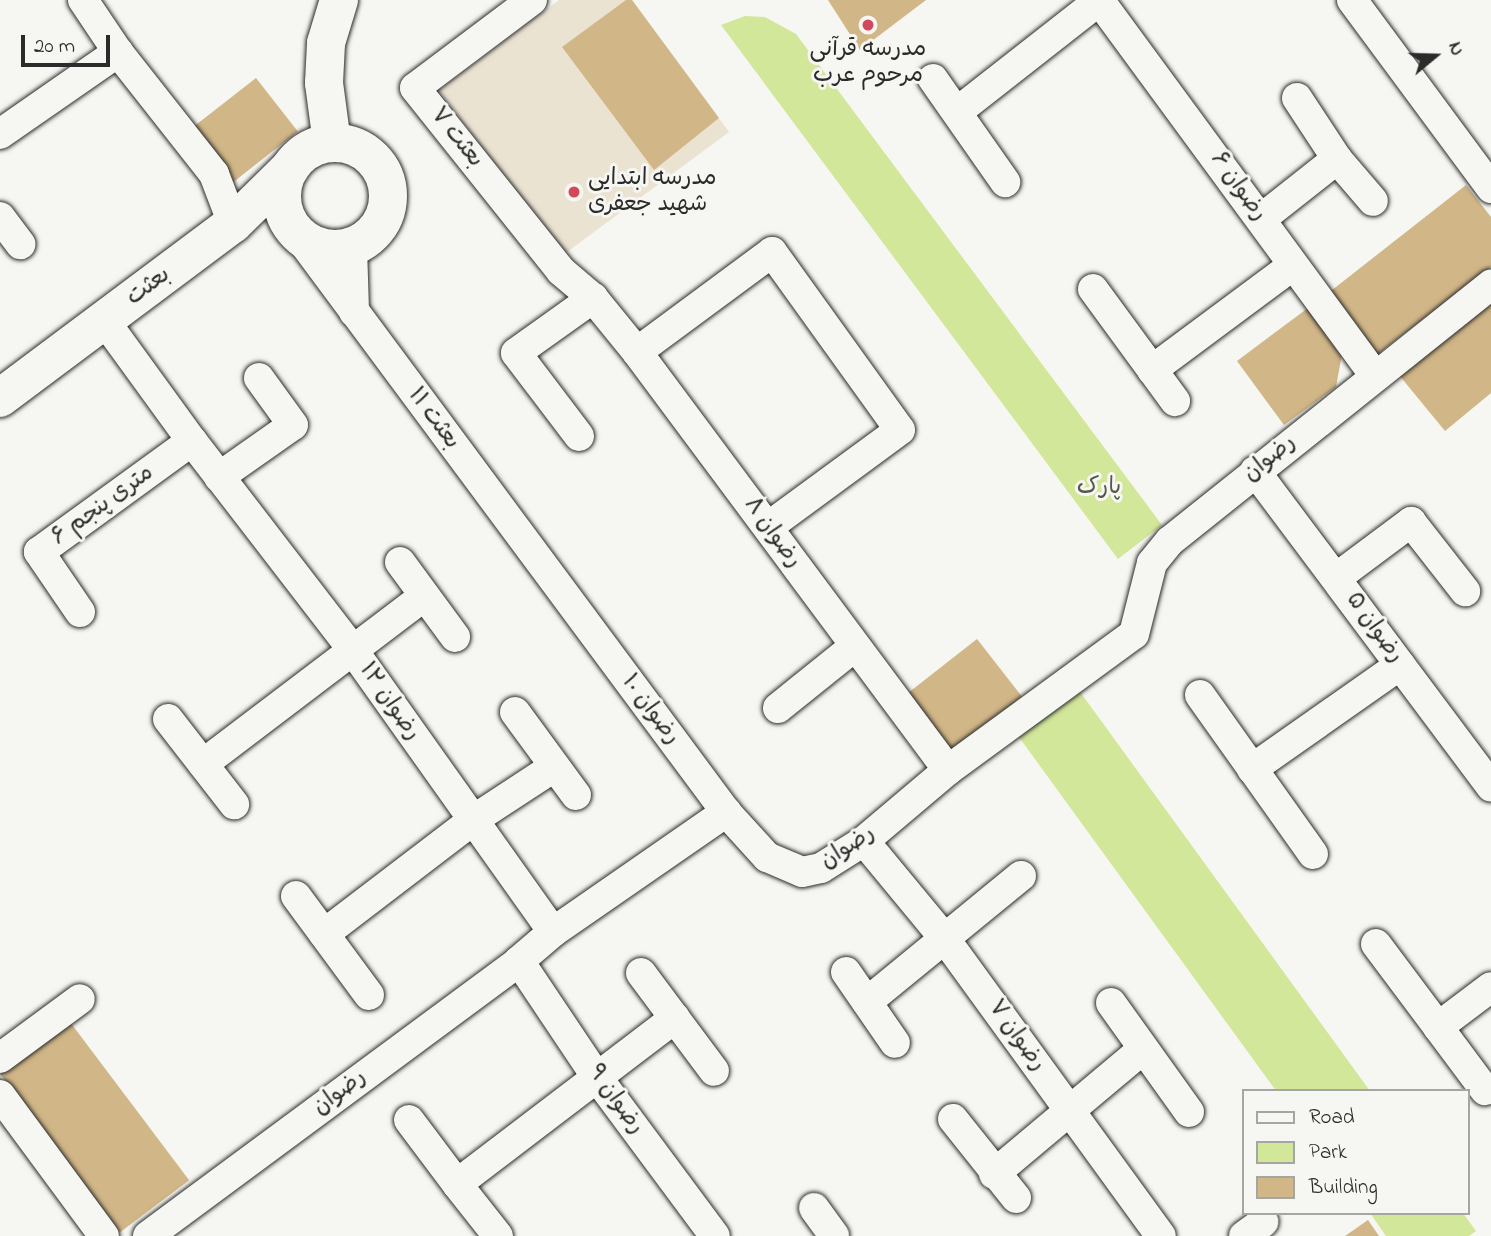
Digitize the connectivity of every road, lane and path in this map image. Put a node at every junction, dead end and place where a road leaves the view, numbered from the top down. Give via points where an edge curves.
1 (83, 0) edge
2 (340, 0) edge
3 (532, 0) edge
4 (1100, 0) edge
5 (1352, 0) edge
6 (118, 52) junction
7 (933, 79) dead end
8 (1297, 98) dead end
9 (957, 112) junction
10 (0, 134) edge
11 (332, 143) junction
12 (1337, 159) junction
13 (291, 167) junction
14 (1005, 182) dead end
15 (1491, 188) edge
16 (1373, 201) dead end
17 (0, 217) edge
18 (1261, 219) junction
19 (233, 224) junction
20 (294, 230) junction
21 (20, 244) dead end
22 (352, 247) junction
23 (1292, 266) junction
24 (1491, 285) edge
25 (1093, 289) dead end
26 (593, 299) junction
27 (354, 312) junction
28 (104, 320) junction
29 (637, 352) junction
30 (1152, 370) junction
31 (1375, 376) junction
32 (259, 378) dead end
33 (4, 388) edge
34 (1175, 401) dead end
35 (579, 436) dead end
36 (192, 441) junction
37 (1255, 471) junction
38 (219, 477) junction
39 (768, 527) junction
40 (400, 562) dead end
41 (1336, 578) junction
42 (1465, 591) dead end
43 (424, 596) junction
44 (573, 607) joint
45 (80, 612) dead end
46 (455, 638) dead end
47 (854, 647) junction
48 (352, 649) junction
49 (1400, 665) junction
50 (1200, 695) dead end
51 (778, 708) dead end
52 (515, 712) dead end
53 (168, 719) dead end
54 (203, 764) junction
55 (554, 766) junction
56 (1252, 769) junction
57 (948, 770) junction
58 (1491, 787) edge
59 (576, 795) dead end
60 (234, 804) dead end
61 (726, 813) junction
62 (473, 820) junction
63 (864, 841) junction
64 (1312, 854) dead end
65 (1021, 876) dead end
66 (296, 896) dead end
67 (553, 932) junction
68 (324, 934) junction
69 (946, 939) junction
70 (1376, 944) dead end
71 (519, 961) junction
72 (846, 972) dead end
73 (641, 973) dead end
74 (1491, 987) edge
75 (369, 995) dead end
76 (80, 999) dead end
77 (867, 1002) junction
78 (1111, 1003) dead end
79 (675, 1018) junction
80 (1437, 1027) junction
81 (895, 1043) dead end
82 (1143, 1049) junction
83 (0, 1058) edge
84 (714, 1070) dead end
85 (596, 1076) junction
86 (1485, 1090) dead end
87 (0, 1095) edge
88 (1069, 1108) junction
89 (1189, 1112) dead end
90 (953, 1119) dead end
91 (409, 1120) dead end
92 (995, 1174) junction
93 (457, 1184) junction
94 (1016, 1198) dead end
95 (814, 1208) dead end
96 (104, 1236) edge
97 (148, 1236) edge
98 (498, 1236) edge
99 (715, 1236) edge
100 (834, 1236) edge
101 (1161, 1236) edge

1 - 6 street
2 - 11 street via 326,43 324,70
3 - 26 street, بعثت ۷ via 415,88 561,271
4 - 9 street
4 - 18 street, رضوان ۶
5 - 15 street
6 - 10 street
6 - 19 street via 214,174
7 - 9 street
8 - 12 street
9 - 14 street
11 - 13 street via 302,155
11 - 22 street via 365,152 386,178 387,212 367,239
12 - 16 street
12 - 18 street
13 - 19 street, بعثت
13 - 20 street via 282,199
17 - 21 street
18 - 23 street, رضوان ۶
19 - 20 street
19 - 28 street, بعثت
20 - 22 street via 321,248
20 - 27 street, بعثت ۱۱
22 - 27 street
23 - 30 street
23 - 31 street, رضوان ۶
24 - 31 street, رضوان
25 - 30 street
26 - 29 street, رضوان ۸
26 - 35 street via 516,354
27 - 44 street, بعثت ۱۱
28 - 33 street, بعثت
28 - 36 street, رضوان ۱۲
29 - 39 street, رضوان ۸
29 - 39 street via 772,252 900,430
30 - 34 street
31 - 37 street, رضوان
32 - 38 street via 293,425
36 - 38 street, رضوان ۱۲
36 - 45 street, ۶ متری پنجم via 39,552
37 - 41 street, رضوان ۵
37 - 57 street, رضوان via 1170,541 1152,563 1134,634
38 - 48 street, رضوان ۱۲
39 - 47 street, رضوان ۸
40 - 43 street
41 - 42 street via 1411,522
41 - 49 street, رضوان ۵
43 - 46 street
43 - 48 street
44 - 61 street, رضوان ۱۰
47 - 51 street
47 - 57 street, رضوان ۸
48 - 54 street
48 - 62 street, رضوان ۱۲
49 - 56 street
49 - 58 street, رضوان ۵
50 - 56 street
52 - 55 street
53 - 54 street
54 - 60 street
55 - 59 street
55 - 62 street
56 - 64 street
57 - 63 street, رضوان
61 - 63 street, رضوان via 767,857 802,872 821,868
61 - 67 street, رضوان
62 - 67 street, رضوان ۱۲
62 - 68 street
63 - 69 street, رضوان ۷
65 - 69 street
66 - 68 street
67 - 71 street, رضوان
68 - 75 street
69 - 77 street
69 - 88 street, رضوان ۷
70 - 80 street
71 - 85 street, رضوان ۹
71 - 97 street, رضوان
72 - 77 street
73 - 79 street
74 - 80 street
76 - 83 street
77 - 81 street
78 - 82 street
79 - 84 street
79 - 85 street
80 - 86 street
82 - 88 street
82 - 89 street
85 - 93 street
85 - 99 street, رضوان ۹
87 - 96 street
88 - 92 street
88 - 101 street, رضوان ۷
90 - 92 street
91 - 93 street
92 - 94 street
93 - 98 street
95 - 100 street

